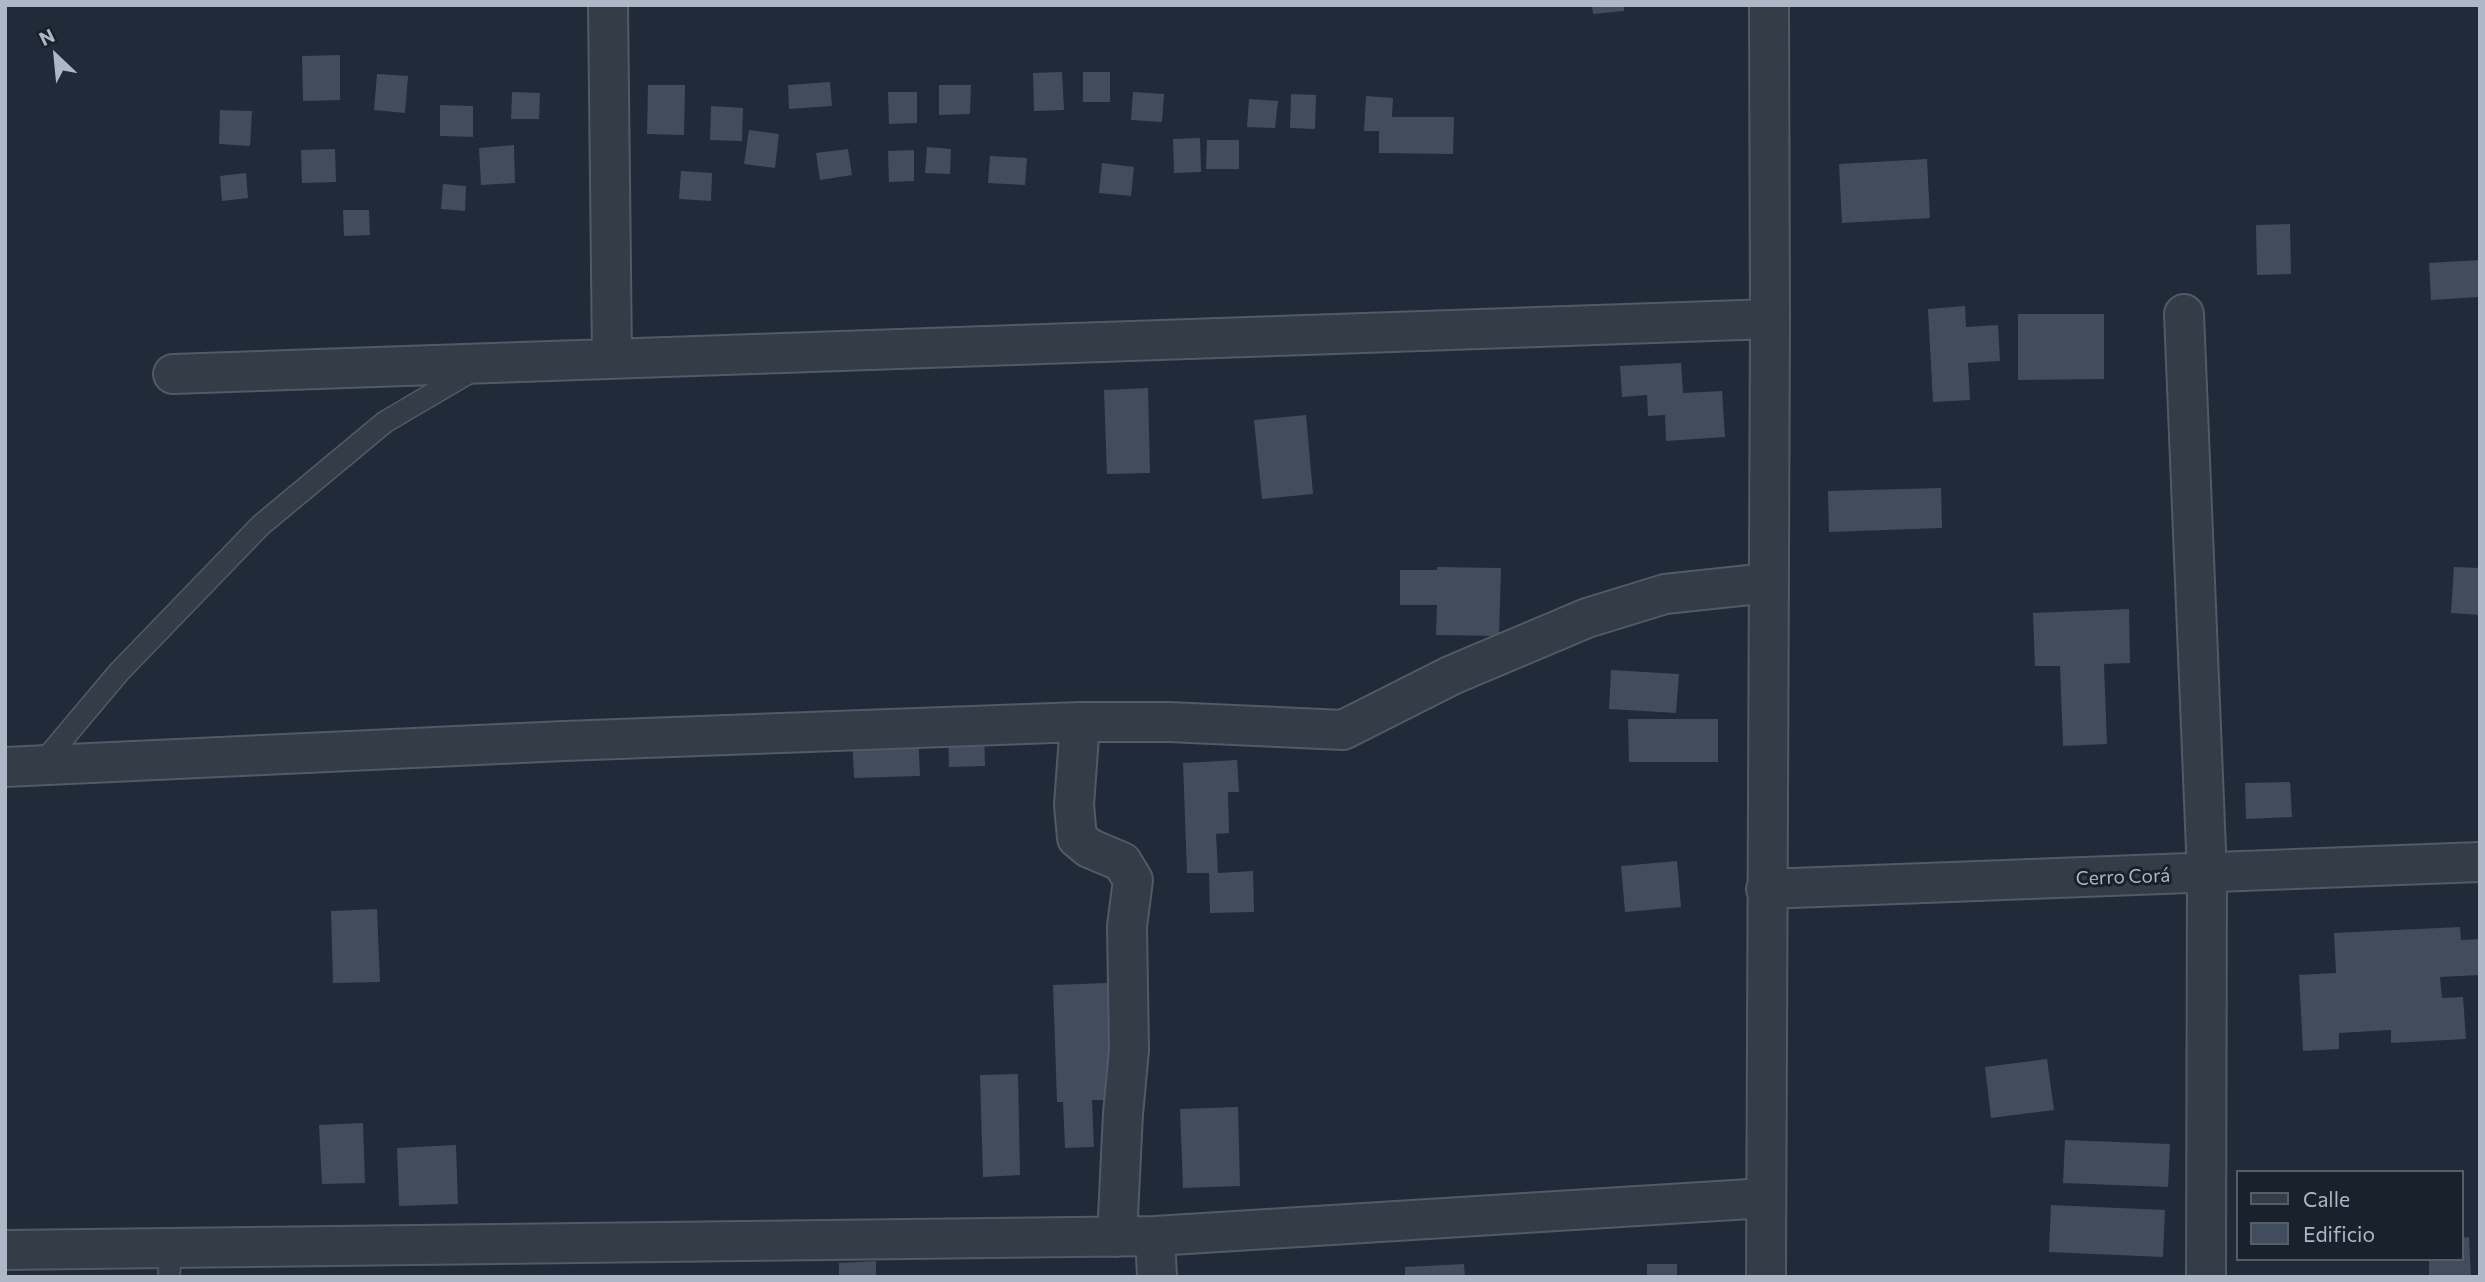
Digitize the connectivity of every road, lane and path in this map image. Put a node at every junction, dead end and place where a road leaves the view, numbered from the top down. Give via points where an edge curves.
1 (608, 5) edge
2 (1769, 5) edge
3 (2185, 314) dead end
4 (1770, 319) junction
5 (612, 358) junction
6 (486, 363) junction
7 (173, 374) dead end
8 (1768, 583) junction
9 (1080, 722) junction
10 (23, 767) edge
11 (2480, 862) edge
12 (2207, 874) junction
13 (1766, 888) junction
14 (1766, 1198) junction
15 (1155, 1236) junction
16 (1117, 1237) junction
17 (5, 1251) edge
18 (334, 1261) edge
19 (169, 1263) edge
20 (1157, 1277) edge
21 (1766, 1277) edge
22 (2206, 1277) edge

1 - 5 street
2 - 4 street
3 - 12 street
4 - 5 street
4 - 8 street
5 - 6 street
6 - 7 street
6 - 10 lane via 385,422 261,525
8 - 9 street via 1665,594 1587,618 1452,675 1343,730
8 - 13 street
9 - 10 street
9 - 16 street via 1074,805 1077,838 1122,862 1133,880 1127,926 1129,1049
11 - 12 street, Cerro Corá
12 - 13 street, Cerro Corá
12 - 22 street
13 - 14 street
14 - 15 street
14 - 21 street
15 - 16 street
15 - 20 street
16 - 18 street
17 - 19 street
18 - 19 street

